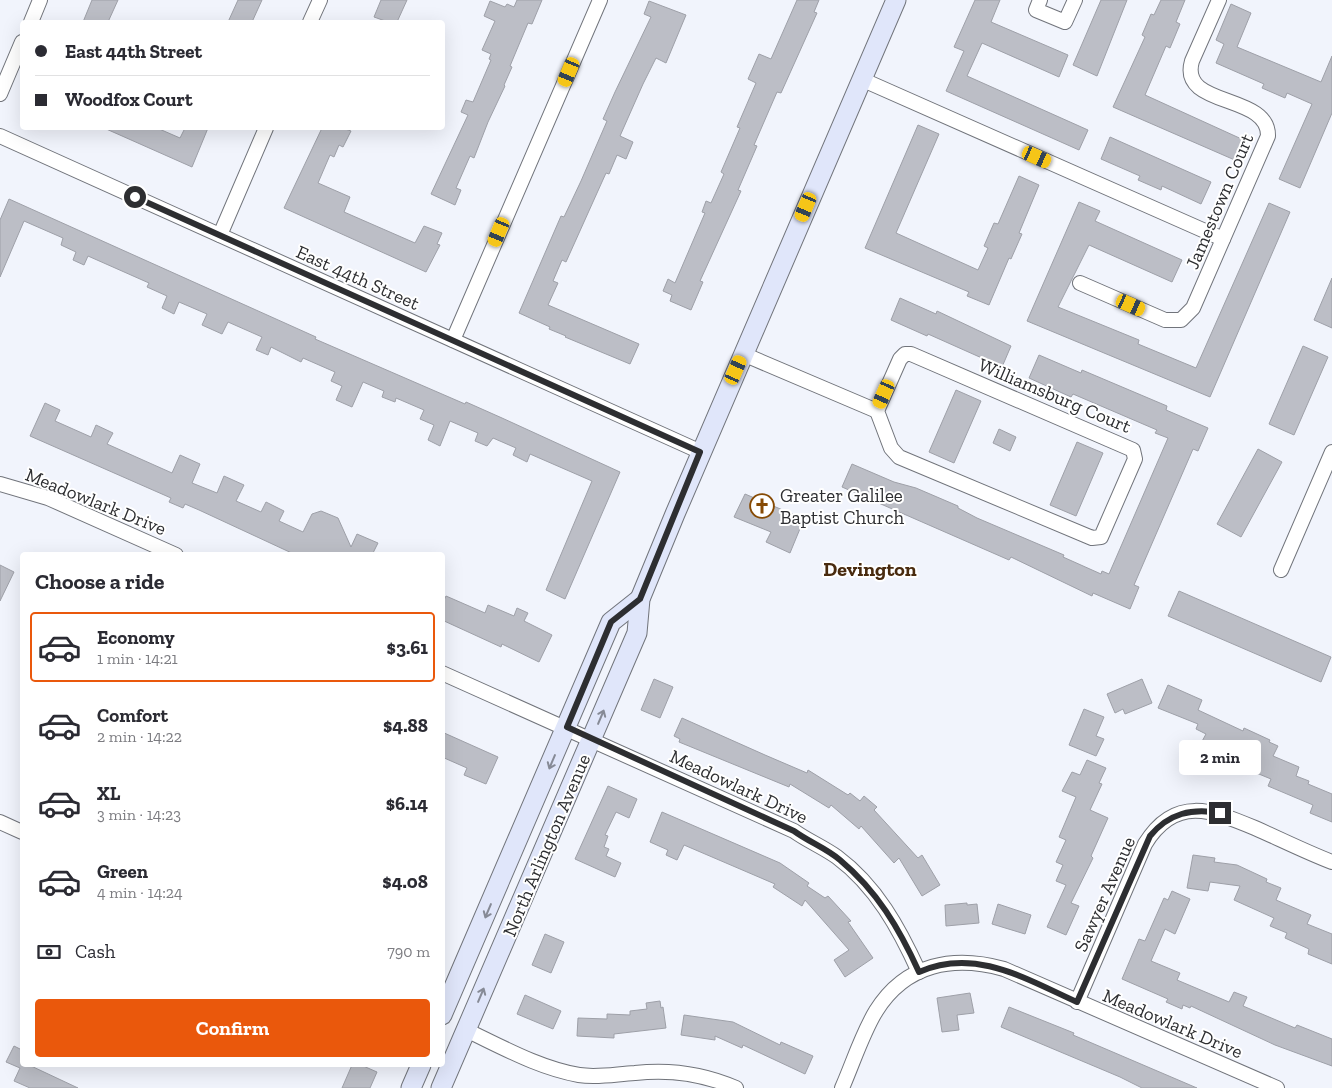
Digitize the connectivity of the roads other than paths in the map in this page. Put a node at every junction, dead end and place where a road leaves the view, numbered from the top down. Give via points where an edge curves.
1 (40, 0) edge
2 (320, 0) edge
3 (600, 0) edge
4 (896, 0) edge
5 (1040, 0) edge
6 (1075, 0) edge
7 (1219, 0) edge
8 (32, 20) edge
9 (311, 20) edge
10 (20, 47) edge
11 (862, 79) junction
12 (0, 94) edge
13 (265, 130) edge
14 (0, 136) edge
15 (220, 235) junction
16 (1223, 239) junction
17 (1080, 283) dead end
18 (453, 340) junction
19 (743, 354) junction
20 (877, 411) junction
21 (700, 452) junction
22 (1332, 452) edge
23 (0, 484) edge
24 (169, 552) edge
25 (1281, 570) dead end
26 (640, 599) junction
27 (445, 674) edge
28 (567, 727) junction
29 (592, 740) junction
30 (0, 822) edge
31 (20, 831) edge
32 (1332, 862) edge
33 (919, 972) junction
34 (1077, 1002) junction
35 (445, 1008) edge
36 (466, 1030) junction
37 (420, 1067) edge
38 (598, 1082) edge
39 (411, 1088) edge
40 (441, 1088) edge
41 (736, 1088) edge
42 (842, 1088) edge
43 (1277, 1088) edge

1 - 8 street
2 - 9 street
3 - 18 street
4 - 11 main road, North Arlington Avenue
5 - 6 street via 1036,10 1065,22
7 - 16 street, Jamestown Court via 1192,61 1192,80 1202,90 1259,114 1268,132
10 - 12 street
11 - 16 street
11 - 19 main road, North Arlington Avenue
13 - 15 street
14 - 15 street, East 44th Street
15 - 18 street, East 44th Street
16 - 17 street, Jamestown Court via 1193,308 1181,320 1165,320
18 - 21 street, East 44th Street
19 - 20 street
19 - 21 main road, North Arlington Avenue
20 - 20 street, Williamsburg Court via 900,359 911,354 1130,447 1134,450 1135,459 1102,536 1092,538 899,458 890,448
21 - 26 main road, North Arlington Avenue
22 - 25 street
23 - 24 street, Meadowlark Drive via 48,498
26 - 28 main road, North Arlington Avenue via 611,622
29 -> 26 main road, North Arlington Avenue via 637,633
27 - 28 street, Meadowlark Drive
28 - 29 street, Meadowlark Drive
28 -> 35 main road, North Arlington Avenue
29 - 33 street, Meadowlark Drive via 820,845 875,894 899,930
36 -> 29 main road, North Arlington Avenue
30 - 31 street
32 - 34 street, Sawyer Avenue via 1220,813 1198,810 1163,822 1145,844
33 - 34 street, Meadowlark Drive via 954,962 983,964
33 - 42 street via 895,988 877,1010
34 - 43 street, Meadowlark Drive
36 - 38 street via 536,1063
36 - 40 main road, North Arlington Avenue
37 - 39 main road
38 - 41 street via 670,1072 692,1074

